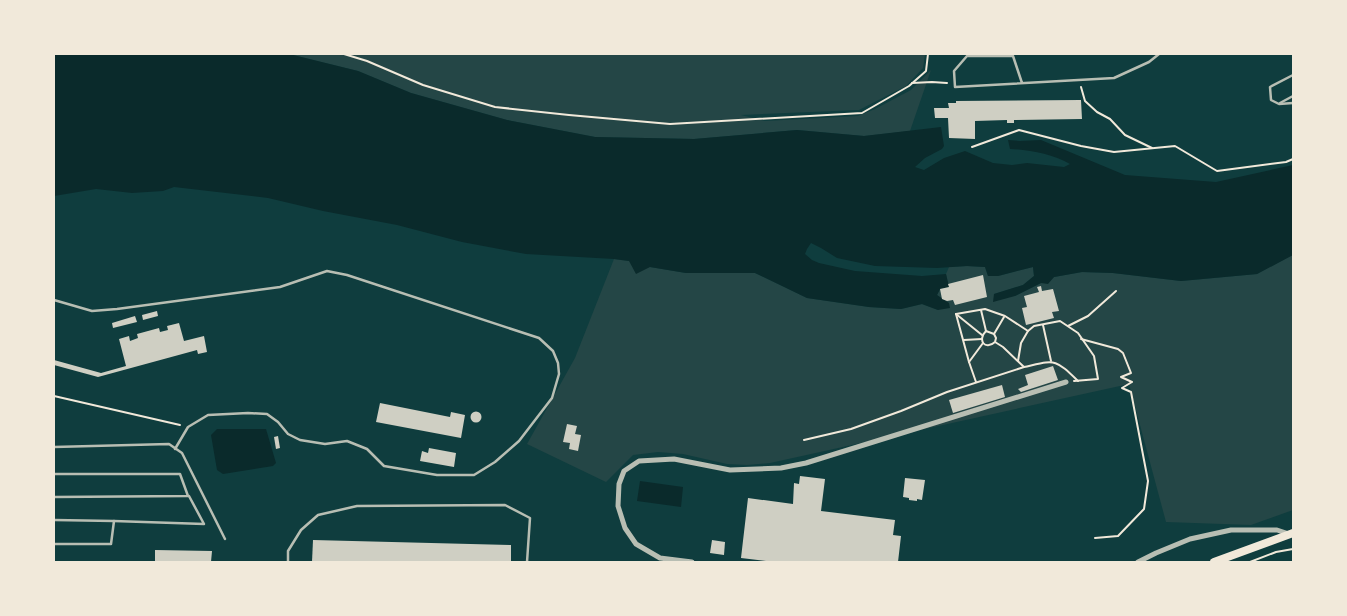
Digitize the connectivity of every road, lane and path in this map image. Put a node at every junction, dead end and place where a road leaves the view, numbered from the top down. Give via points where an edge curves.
1 (344, 54) edge
2 (928, 54) edge
3 (1159, 54) edge
4 (1293, 75) edge
5 (1079, 80) junction
6 (912, 83) junction
7 (955, 83) junction
8 (1022, 83) junction
9 (1293, 96) edge
10 (1293, 103) edge
11 (1279, 104) junction
12 (972, 147) dead end
13 (1152, 148) junction
14 (1293, 159) edge
15 (1116, 291) dead end
16 (54, 300) edge
17 (981, 310) junction
18 (956, 314) junction
19 (1005, 316) junction
20 (1042, 324) junction
21 (1068, 326) junction
22 (1028, 331) junction
23 (986, 332) junction
24 (994, 334) junction
25 (982, 335) junction
26 (982, 339) junction
27 (1082, 339) junction
28 (963, 340) junction
29 (995, 342) junction
30 (984, 343) junction
31 (1018, 361) junction
32 (1051, 361) junction
33 (969, 362) junction
34 (1024, 367) junction
35 (1078, 381) junction
36 (976, 382) junction
37 (1066, 382) joint
38 (54, 396) edge
39 (188, 427) junction
40 (804, 440) dead end
41 (54, 446) edge
42 (175, 449) junction
43 (54, 474) edge
44 (188, 496) junction
45 (54, 497) edge
46 (54, 520) edge
47 (114, 521) junction
48 (1291, 534) edge
49 (1095, 538) dead end
50 (225, 539) dead end
51 (54, 544) edge
52 (1293, 549) edge
53 (288, 562) edge
54 (527, 562) edge
55 (692, 562) edge
56 (1138, 562) edge
57 (1214, 562) edge
58 (1250, 562) edge

1 - 6 path via 423,85 495,107 670,124 862,113
2 - 6 path via 926,71
3 - 5 lane via 1150,62 1114,78
4 - 11 lane via 1270,87 1272,100
5 - 8 lane
5 - 13 path via 1085,101 1125,135
6 - 7 path
7 - 8 lane via 955,87
7 - 8 lane via 954,70 967,56 1013,56
9 - 11 lane
10 - 11 lane
12 - 13 path via 1019,130 1114,152
13 - 14 path via 1175,146 1217,171
15 - 21 path via 1088,316
16 - 39 lane via 92,311 117,309 280,287 327,272 347,275 539,338 553,352 558,363 552,398 519,442 474,475 437,476 384,466 367,449 347,441 325,444 300,440 288,434 267,414 208,415
17 - 18 path
17 - 19 path
17 - 23 path
18 - 25 path
18 - 28 path
19 - 22 path
19 - 24 path
20 - 21 path via 1060,321
20 - 22 path
20 - 32 path
21 - 27 path
22 - 31 path via 1021,343
23 - 24 path
23 - 25 path
24 - 29 path
25 - 26 path
26 - 28 path
26 - 30 path
27 - 35 path via 1094,356 1098,379
27 - 49 path via 1123,353 1131,373 1121,377 1132,382 1122,388 1131,392 1148,480 1144,509 1118,536
28 - 33 path
29 - 30 path via 988,346
29 - 31 path
30 - 33 path
31 - 34 path
32 - 34 path
32 - 35 path via 1062,365
33 - 36 path
34 - 36 path
35 - 37 path
36 - 40 path via 851,429
37 - 55 street via 781,468 730,470 674,459 639,461 624,471 619,484 618,506 624,528 636,544 660,558
38 - 39 path
39 - 42 lane
41 - 42 lane via 169,444
42 - 50 lane via 182,453
43 - 44 lane via 180,474
44 - 45 lane
44 - 47 lane via 204,524
46 - 47 lane
47 - 51 lane via 111,544
48 - 56 street via 1277,530 1231,530 1190,539
48 - 57 main road
52 - 58 path
53 - 54 lane via 288,551 301,530 318,515 358,506 505,505 530,518

